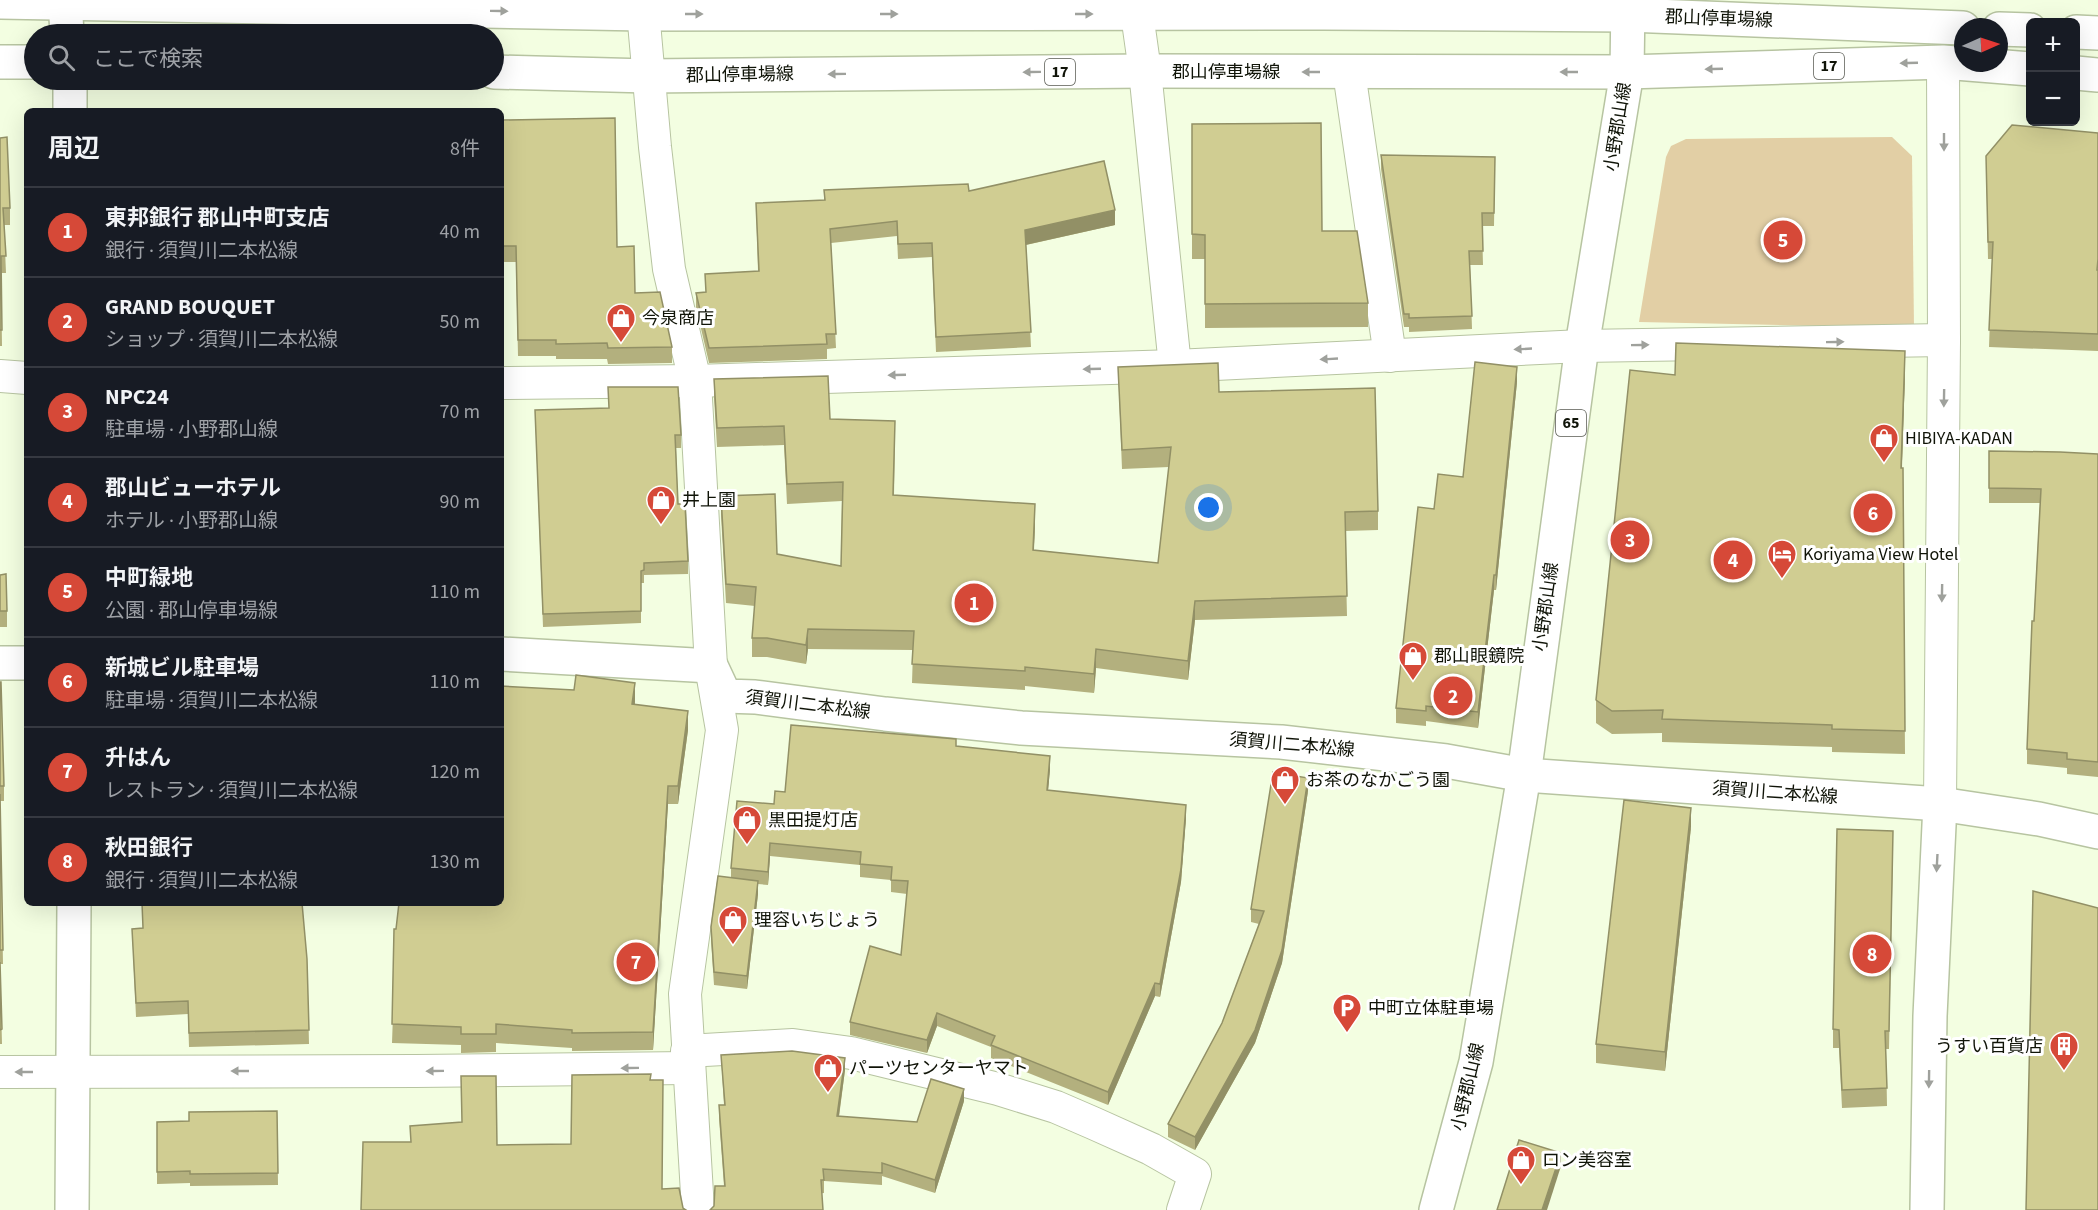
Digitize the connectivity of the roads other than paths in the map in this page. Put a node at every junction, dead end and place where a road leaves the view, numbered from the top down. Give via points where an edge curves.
1 (65, 1) edge
2 (0, 2) edge
3 (643, 7) edge
4 (1135, 7) edge
5 (1323, 7) edge
6 (1628, 8) edge
7 (66, 24) edge
8 (1954, 27) edge
9 (2008, 29) edge
10 (2026, 30) edge
11 (2080, 32) edge
12 (2098, 33) edge
13 (0, 62) edge
14 (24, 62) edge
15 (1943, 62) junction
16 (2026, 69) edge
17 (1146, 71) junction
18 (504, 72) edge
19 (1349, 72) junction
20 (1627, 72) junction
21 (2080, 73) edge
22 (2098, 75) edge
23 (648, 76) junction
24 (70, 90) edge
25 (70, 108) edge
26 (1944, 340) junction
27 (1582, 346) junction
28 (1390, 356) junction
29 (1175, 366) junction
30 (0, 376) edge
31 (24, 378) edge
32 (695, 381) junction
33 (504, 383) edge
34 (504, 654) edge
35 (0, 663) edge
36 (24, 663) edge
37 (711, 666) junction
38 (1524, 775) junction
39 (1940, 804) junction
40 (2098, 832) edge
41 (74, 906) edge
42 (688, 1059) junction
43 (0, 1072) edge
44 (73, 1072) junction
45 (72, 1210) edge
46 (698, 1210) edge
47 (1184, 1210) edge
48 (1436, 1210) edge
49 (1927, 1210) edge

1 - 2 main road, 郡山停車場線
1 -> 3 main road, 郡山停車場線
1 - 7 main road
3 -> 4 main road, 郡山停車場線
3 - 23 street
4 - 5 main road, 郡山停車場線
4 - 17 street
5 - 6 main road, 郡山停車場線
6 - 8 main road, 郡山停車場線
6 - 20 main road, 小野郡山線
9 - 10 main road
11 - 12 main road
13 - 14 main road
15 - 16 main road, 郡山停車場線 / 17
15 -> 20 main road, 郡山停車場線 / 17
15 -> 26 street
19 -> 17 main road, 郡山停車場線 / 17
17 -> 23 main road, 郡山停車場線 / 17
17 - 29 street
18 - 23 main road, 郡山停車場線 / 17
20 -> 19 main road, 郡山停車場線 / 17
19 - 28 street
20 - 27 main road, 小野郡山線 / 65
21 - 22 main road
23 - 32 street via 669,269
24 - 25 main road
27 -> 26 street
26 -> 39 street
27 -> 28 street
27 - 38 main road, 小野郡山線 / 65
28 -> 29 street
29 -> 32 street
30 - 31 street
32 - 33 street
32 - 37 street
34 - 37 main road
35 - 36 main road
37 - 38 main road, 須賀川二本松線 via 725,696 1021,728 1281,742 1446,761
37 - 42 street via 722,730 685,994
38 - 39 main road, 須賀川二本松線
38 - 48 main road, 小野郡山線 / 65 via 1476,1062
39 - 40 main road, 須賀川二本松線
39 -> 49 main road via 1930,1016
41 - 44 main road
42 -> 44 street via 416,1071
42 - 46 street
42 - 47 street via 793,1045 851,1053 998,1089 1056,1107 1195,1174
44 -> 43 street
44 - 45 main road

